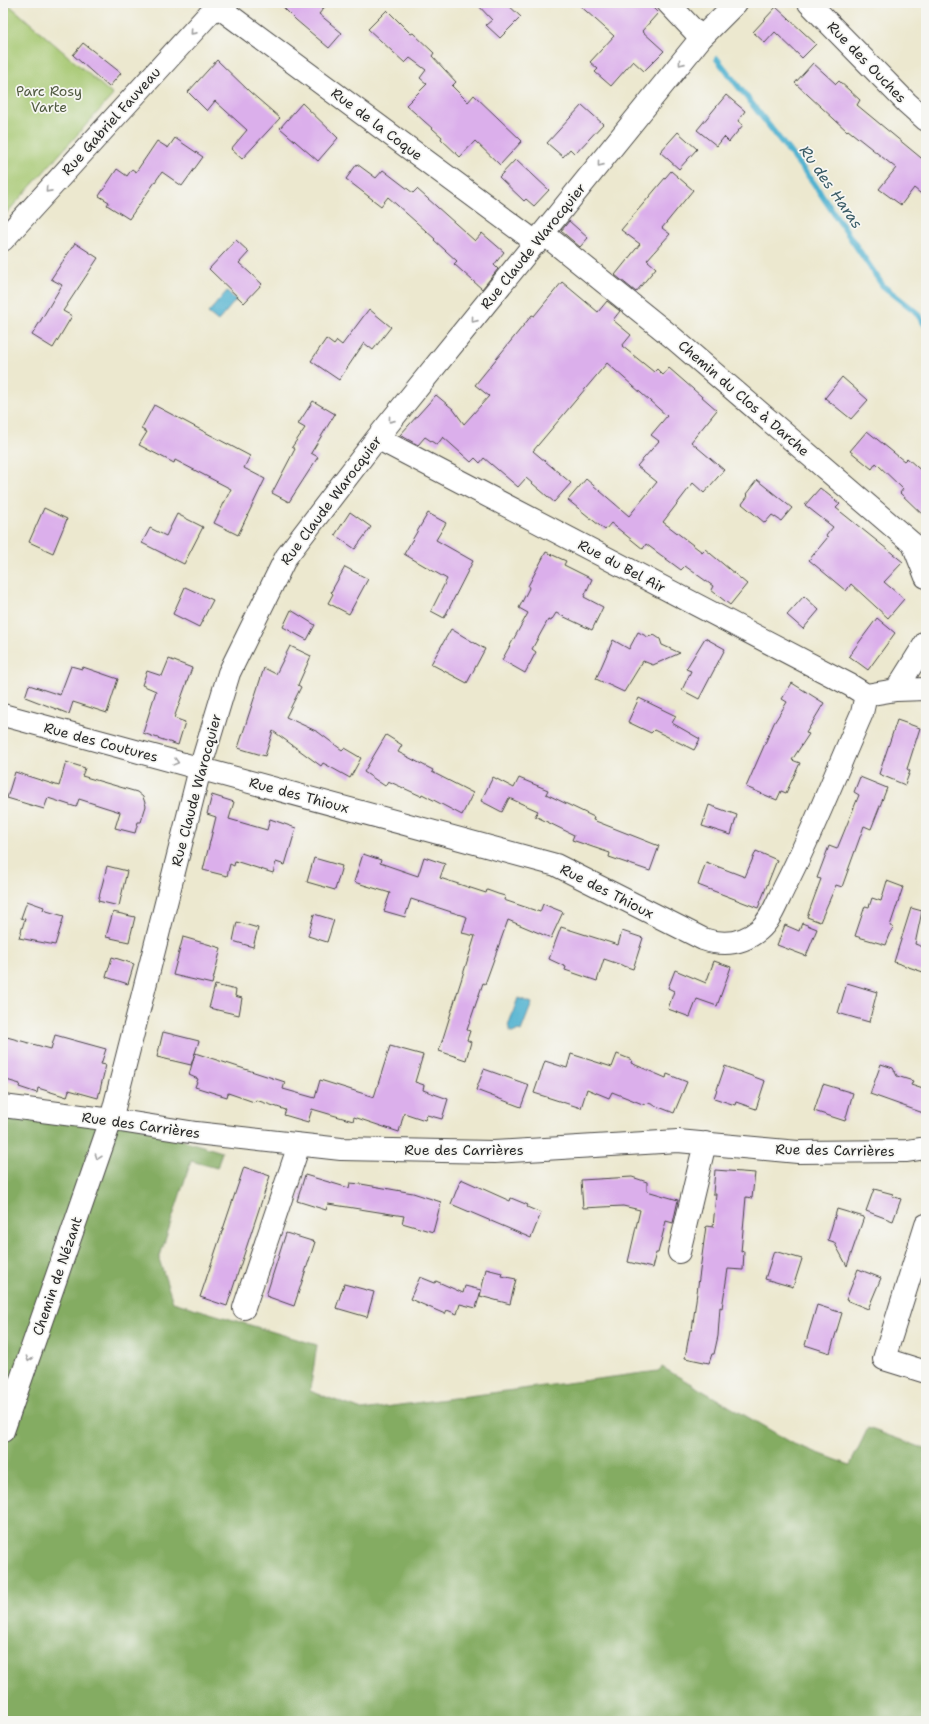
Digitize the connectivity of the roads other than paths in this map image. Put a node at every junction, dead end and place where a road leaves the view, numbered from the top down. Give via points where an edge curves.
1 (668, 3) edge
2 (736, 3) edge
3 (809, 3) edge
4 (218, 4) edge
5 (701, 38) junction
6 (926, 120) edge
7 (540, 238) junction
8 (3, 240) edge
9 (377, 438) junction
10 (926, 577) edge
11 (926, 642) edge
12 (926, 689) edge
13 (896, 690) junction
14 (866, 695) junction
15 (3, 715) edge
16 (200, 769) junction
17 (3, 1106) edge
18 (111, 1120) junction
19 (705, 1143) junction
20 (299, 1145) junction
21 (926, 1148) edge
22 (926, 1225) edge
23 (679, 1252) dead end
24 (244, 1308) dead end
25 (926, 1372) edge
26 (3, 1431) edge

1 - 5 street
2 - 5 street, Rue Claude Warocquier
3 - 6 street, Rue des Ouches via 907,104
4 - 7 street, Rue de la Coque
4 -> 8 street, Rue Gabriel Fauveau
5 -> 7 street, Rue Claude Warocquier
7 -> 9 street, Rue Claude Warocquier
7 - 10 street, Chemin du Clos à Darche via 672,337 913,544
9 - 14 street, Rue du Bel Air
9 - 16 street, Rue Claude Warocquier via 286,557 229,673
11 - 13 street
12 - 13 street
13 - 14 street
14 - 16 street, Rue des Thioux via 862,713 796,866 768,919 760,929 735,943 703,939 556,865
15 -> 16 street, Rue des Coutures
16 - 18 street, Rue Claude Warocquier
17 - 18 street, Rue des Carrières
18 - 20 street, Rue des Carrières via 196,1134
18 -> 26 street, Chemin de Nézant
19 - 20 street, Rue des Carrières via 678,1141 494,1152 341,1150
19 - 21 street, Rue des Carrières via 798,1152 907,1151
19 - 23 street
20 - 24 street
22 - 25 street via 884,1359

